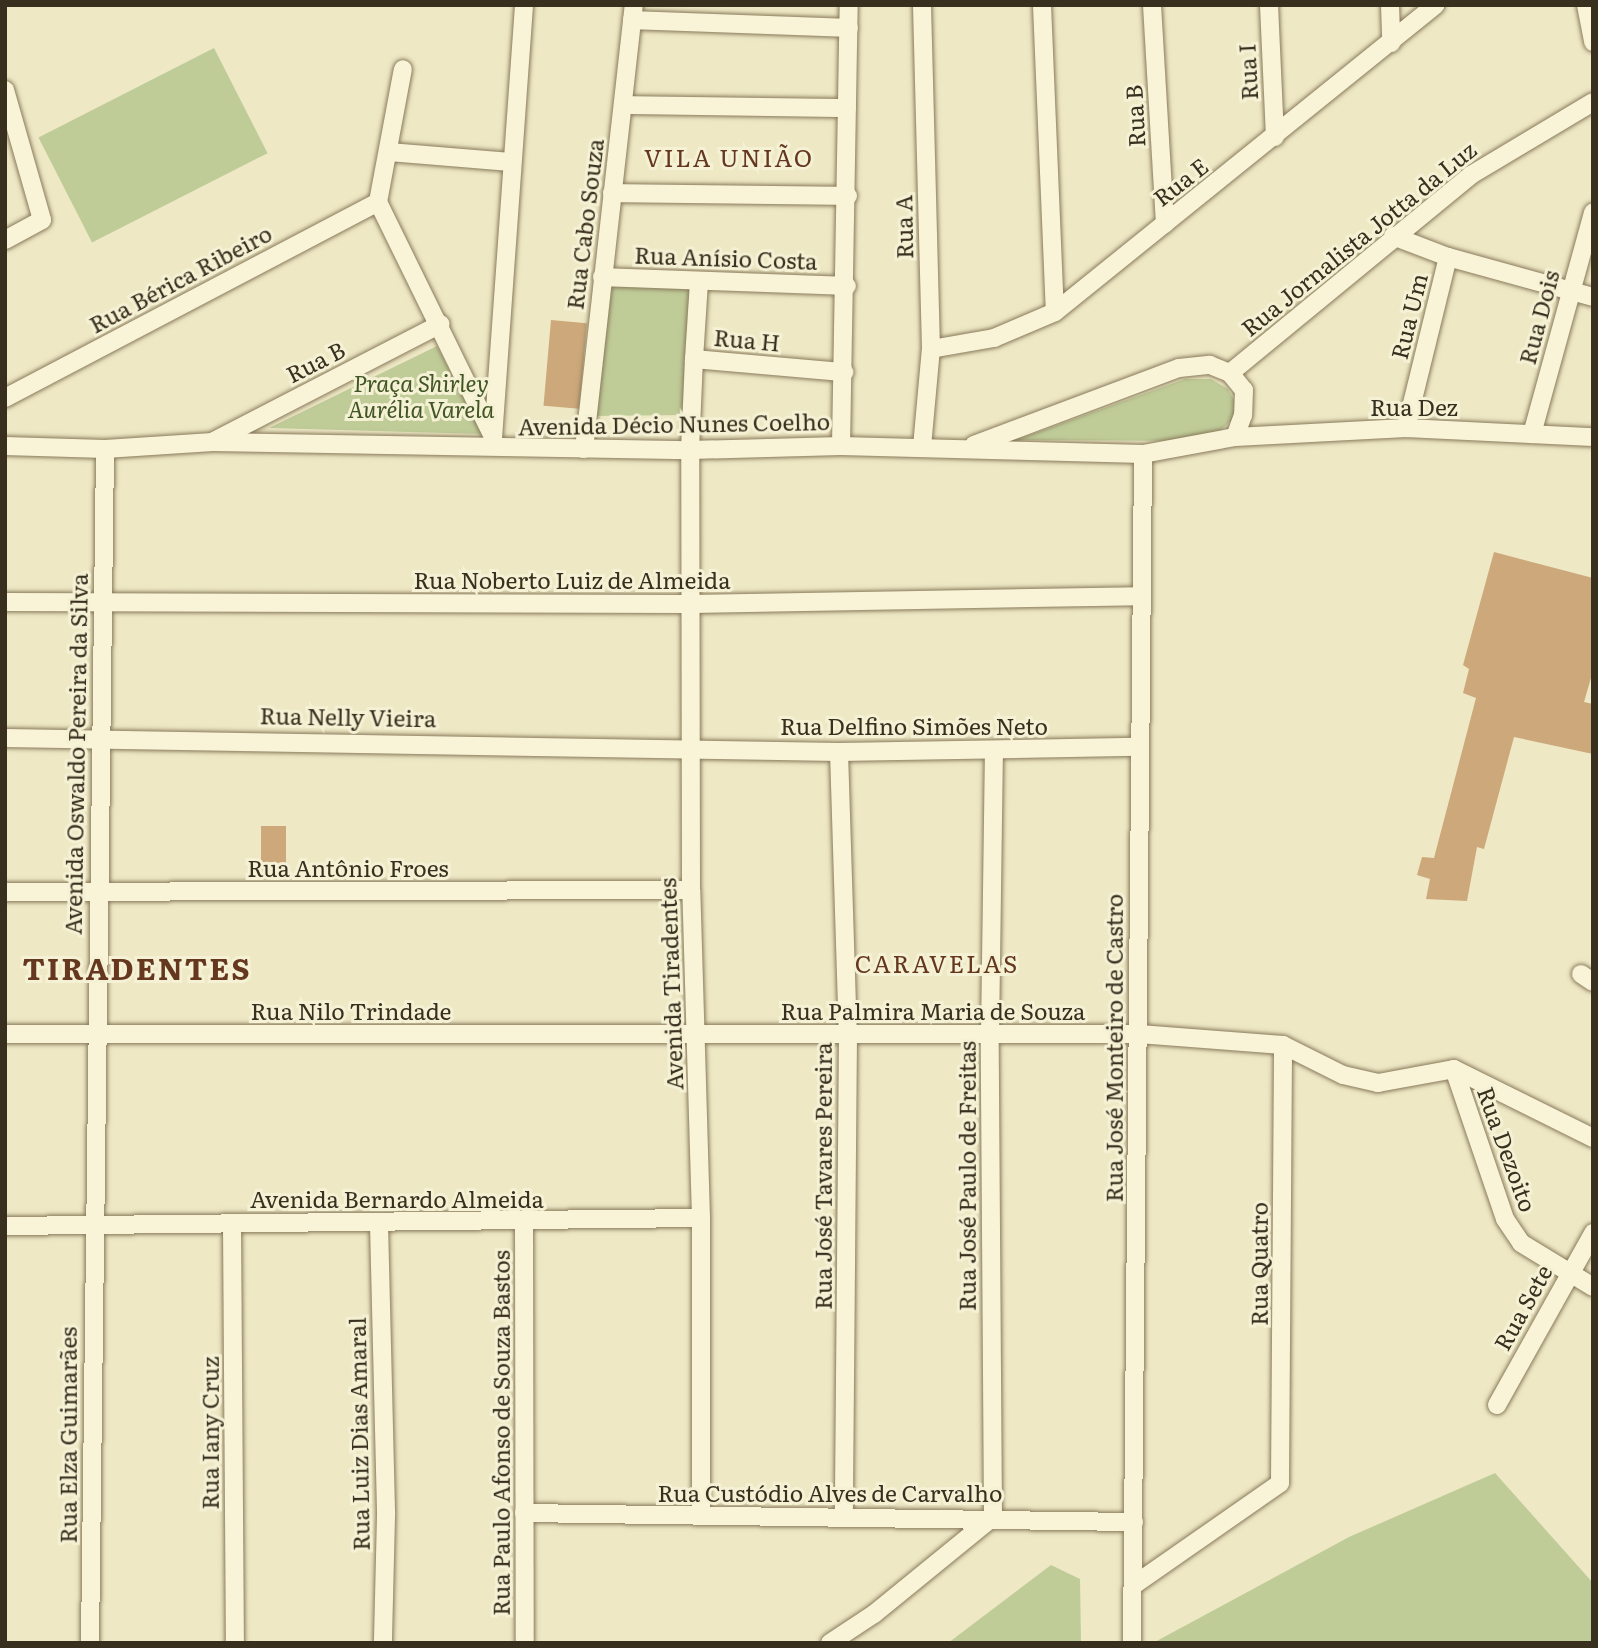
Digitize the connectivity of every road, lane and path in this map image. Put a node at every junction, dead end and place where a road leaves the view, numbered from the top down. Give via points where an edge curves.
1 (524, 5) edge
2 (849, 5) edge
3 (922, 5) edge
4 (1042, 5) edge
5 (1152, 5) edge
6 (1269, 5) edge
7 (1390, 5) edge
8 (1435, 5) edge
9 (1586, 5) edge
10 (633, 13) edge
11 (849, 27) junction
12 (1593, 42) edge
13 (1391, 43) junction
14 (403, 69) dead end
15 (5, 90) edge
16 (1593, 102) edge
17 (623, 105) junction
18 (847, 108) junction
19 (1275, 137) junction
20 (389, 152) junction
21 (511, 162) junction
22 (612, 193) junction
23 (848, 196) junction
24 (378, 202) junction
25 (1593, 212) edge
26 (1165, 224) junction
27 (1393, 236) junction
28 (5, 240) edge
29 (1448, 257) junction
30 (603, 276) junction
31 (699, 282) junction
32 (847, 286) junction
33 (1570, 292) junction
34 (1593, 297) edge
35 (1055, 312) junction
36 (441, 324) junction
37 (931, 349) junction
38 (694, 359) junction
39 (844, 372) junction
40 (1230, 373) junction
41 (5, 398) edge
42 (1406, 428) junction
43 (1532, 434) junction
44 (1593, 437) edge
45 (1234, 438) junction
46 (212, 442) junction
47 (496, 444) junction
48 (5, 446) edge
49 (841, 446) junction
50 (922, 447) junction
51 (965, 448) junction
52 (105, 449) junction
53 (584, 449) junction
54 (690, 450) junction
55 (1143, 454) junction
56 (1139, 596) junction
57 (5, 602) edge
58 (100, 602) junction
59 (691, 604) junction
60 (98, 736) junction
61 (5, 738) edge
62 (691, 746) junction
63 (1138, 747) junction
64 (839, 752) junction
65 (994, 752) junction
66 (691, 890) junction
67 (5, 892) edge
68 (98, 892) junction
69 (5, 1034) edge
70 (97, 1034) junction
71 (990, 1034) junction
72 (1139, 1034) junction
73 (696, 1035) junction
74 (848, 1035) junction
75 (1283, 1045) junction
76 (1454, 1069) junction
77 (1593, 1138) edge
78 (701, 1219) junction
79 (524, 1222) junction
80 (232, 1224) junction
81 (379, 1224) junction
82 (5, 1226) edge
83 (93, 1227) junction
84 (1593, 1233) edge
85 (1569, 1272) junction
86 (1593, 1287) edge
87 (1497, 1405) dead end
88 (524, 1513) junction
89 (701, 1515) junction
90 (844, 1517) junction
91 (993, 1517) junction
92 (1134, 1522) junction
93 (1134, 1585) junction
94 (90, 1643) edge
95 (235, 1643) edge
96 (383, 1643) edge
97 (524, 1643) edge
98 (830, 1643) edge
99 (1132, 1643) edge

1 - 21 street
2 - 11 street
3 - 37 street, Rua A
4 - 35 street
5 - 26 street, Rua B
6 - 19 street, Rua I
7 - 13 street
8 - 13 street, Rua E
9 - 12 street
10 - 11 street
10 - 17 street, Rua Cabo Souza
11 - 18 street
13 - 19 street, Rua E
14 - 20 street
15 - 28 street via 42,220
16 - 27 street, Rua Jornalista Jotta da Luz via 1471,175
17 - 18 street
17 - 22 street, Rua Cabo Souza
18 - 23 street
19 - 26 street, Rua E
20 - 21 street
20 - 24 street
21 - 47 street
22 - 23 street
22 - 30 street, Rua Cabo Souza
23 - 32 street
24 - 36 street
24 - 41 street, Rua Bérica Ribeiro
25 - 33 street, Rua Dois
26 - 35 street, Rua E
27 - 29 street
27 - 40 street, Rua Jornalista Jotta da Luz
29 - 33 street
29 - 42 street, Rua Um
30 - 31 street, Rua Anísio Costa
30 - 53 street, Rua Cabo Souza
31 - 32 street, Rua Anísio Costa
31 - 38 street
32 - 39 street
33 - 34 street
33 - 43 street, Rua Dois
35 - 37 street, Rua E via 995,338
36 - 46 street, Rua B
36 - 47 street
37 - 50 street, Rua A
38 - 39 street, Rua H
38 - 54 street, Rua H
39 - 49 street
40 - 45 street via 1244,390 1243,415
40 - 51 street via 1210,365 1179,368
42 - 43 street, Rua Dez
42 - 45 street, Rua Dez
43 - 44 street, Rua Dez
45 - 55 street, Rua Dez
46 - 47 street, Avenida Décio Nunes Coelho
46 - 52 street, Avenida Décio Nunes Coelho
47 - 53 street, Avenida Décio Nunes Coelho
48 - 52 street, Avenida Décio Nunes Coelho
49 - 50 street, Avenida Décio Nunes Coelho
49 - 54 street, Avenida Décio Nunes Coelho
50 - 51 street, Avenida Décio Nunes Coelho
51 - 55 street, Avenida Décio Nunes Coelho
52 - 58 street, Avenida Oswaldo Pereira da Silva
53 - 54 street, Avenida Décio Nunes Coelho
54 - 59 street, Avenida Tiradentes
55 - 56 street, Rua José Monteiro de Castro
56 - 59 street, Rua Noberto Luiz de Almeida
56 - 63 street, Rua José Monteiro de Castro
57 - 58 street, Rua Noberto Luiz de Almeida
58 - 59 street, Rua Noberto Luiz de Almeida
58 - 60 street, Avenida Oswaldo Pereira da Silva
59 - 62 street, Avenida Tiradentes
60 - 61 street, Rua Nelly Vieira
60 - 62 street, Rua Nelly Vieira
60 - 68 street, Avenida Oswaldo Pereira da Silva
62 - 64 street, Rua Delfino Simões Neto
62 - 66 street, Avenida Tiradentes
63 - 65 street, Rua Delfino Simões Neto
63 - 72 street, Rua José Monteiro de Castro
64 - 65 street, Rua Delfino Simões Neto
64 - 74 street, Rua José Tavares Pereira
65 - 71 street, Rua José Paulo de Freitas
66 - 68 street, Rua Antônio Froes
66 - 73 street, Avenida Tiradentes
67 - 68 street, Rua Antônio Froes
68 - 70 street, Avenida Oswaldo Pereira da Silva
69 - 70 street, Rua Nilo Trindade
70 - 73 street, Rua Nilo Trindade
70 - 83 street, Avenida Oswaldo Pereira da Silva
71 - 72 street, Rua Palmira Maria de Souza
71 - 74 street, Rua Palmira Maria de Souza
71 - 91 street, Rua José Paulo de Freitas
72 - 75 street, Rua Palmira Maria de Souza
72 - 92 street, Rua José Monteiro de Castro
73 - 74 street, Rua Palmira Maria de Souza
73 - 78 street, Avenida Tiradentes
74 - 90 street, Rua José Tavares Pereira
75 - 76 street, Rua Palmira Maria de Souza via 1343,1075 1378,1083
75 - 93 street, Rua Quatro via 1280,1483
76 - 77 street
76 - 85 street, Rua Dezoito via 1505,1219 1521,1243
78 - 79 street, Avenida Bernardo Almeida
78 - 89 street, Avenida Tiradentes
79 - 81 street, Avenida Bernardo Almeida
79 - 88 street, Rua Paulo Afonso de Souza Bastos
80 - 81 street, Avenida Bernardo Almeida
80 - 83 street, Avenida Bernardo Almeida
80 - 95 street, Rua Iany Cruz
81 - 96 street, Rua Luiz Dias Amaral via 386,1516
82 - 83 street, Avenida Bernardo Almeida
83 - 94 street, Rua Elza Guimarães
84 - 85 street, Rua Sete
85 - 86 street
85 - 87 street, Rua Sete
88 - 89 street, Rua Custódio Alves de Carvalho
88 - 97 street, Rua Paulo Afonso de Souza Bastos
89 - 90 street, Rua Custódio Alves de Carvalho
90 - 91 street, Rua Custódio Alves de Carvalho
91 - 92 street, Rua Custódio Alves de Carvalho
91 - 98 street via 874,1614
92 - 93 street, Rua José Monteiro de Castro
93 - 99 street, Rua José Monteiro de Castro

